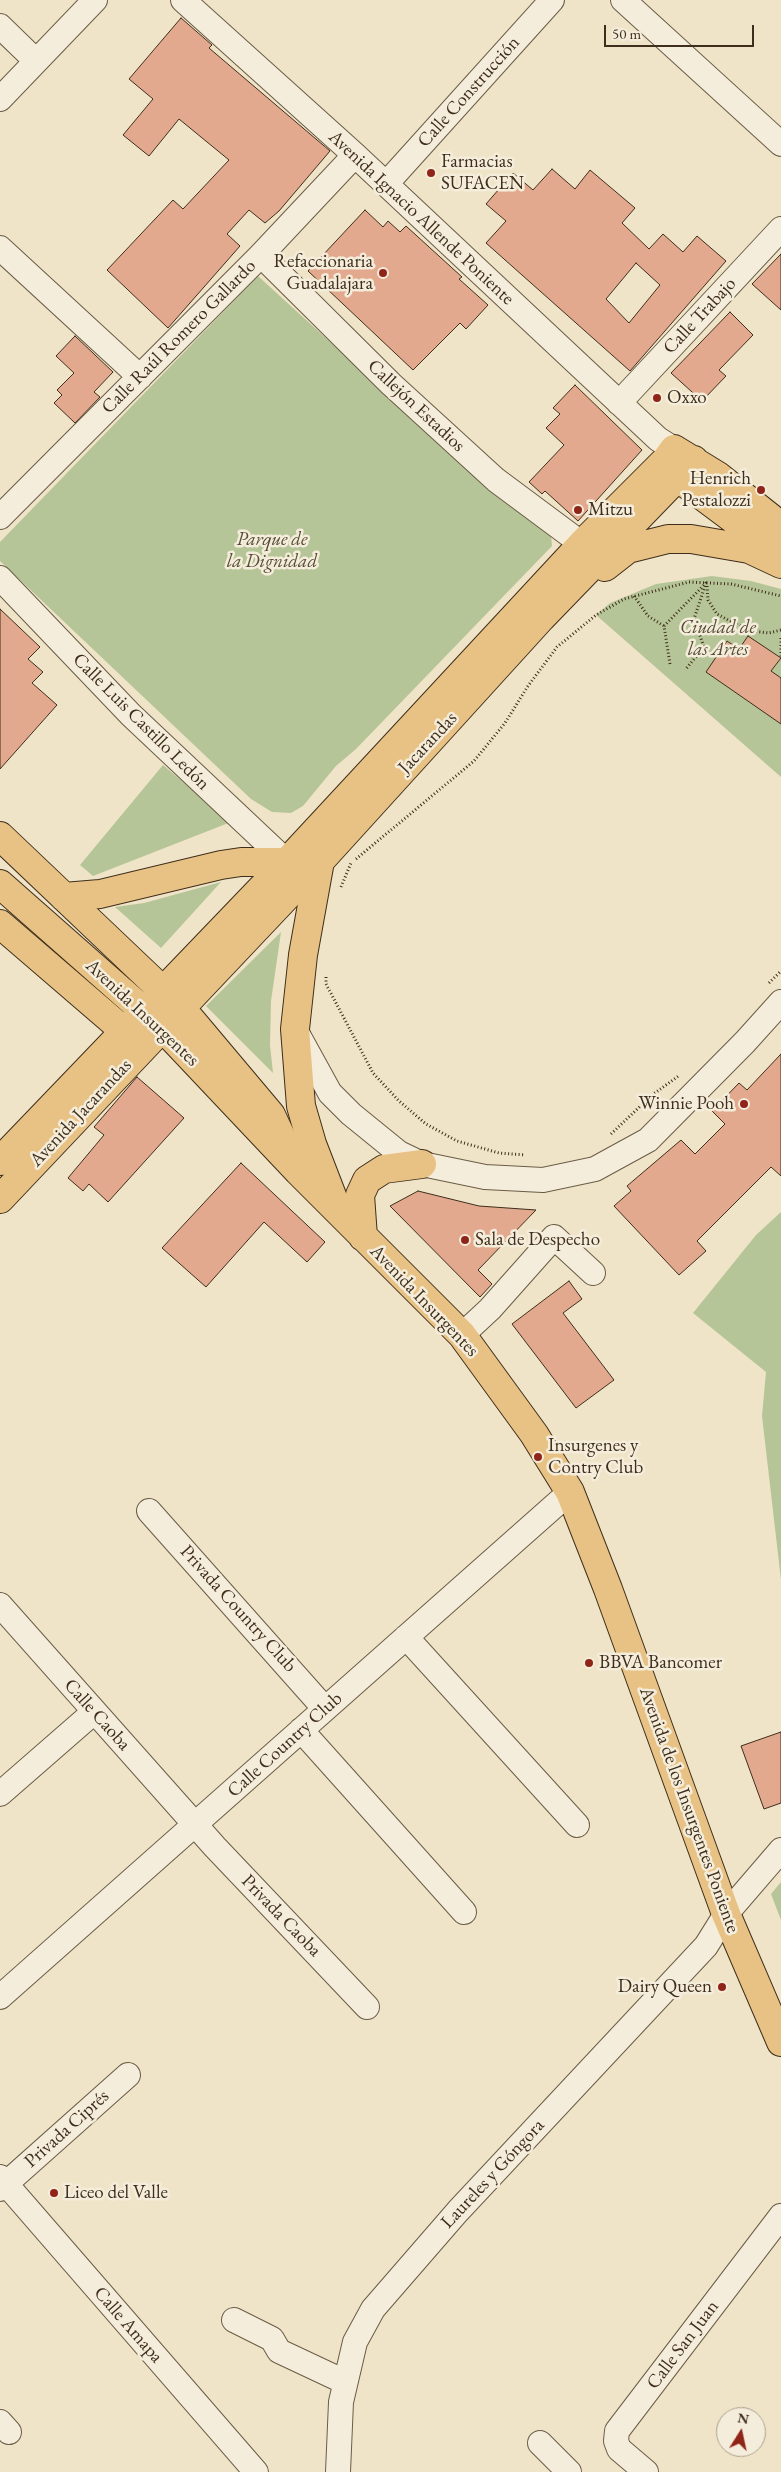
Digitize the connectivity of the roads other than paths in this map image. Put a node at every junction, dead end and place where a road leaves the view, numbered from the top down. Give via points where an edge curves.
1 (95, 0) edge
2 (182, 0) edge
3 (552, 0) edge
4 (623, 0) edge
5 (0, 26) edge
6 (36, 60) junction
7 (0, 99) edge
8 (781, 144) edge
9 (355, 155) junction
10 (386, 184) junction
11 (781, 229) edge
12 (0, 248) edge
13 (261, 255) junction
14 (140, 377) junction
15 (619, 404) junction
16 (674, 457) junction
17 (0, 516) edge
18 (781, 526) edge
19 (582, 544) junction
20 (781, 555) edge
21 (781, 564) edge
22 (0, 578) edge
23 (541, 618) junction
24 (0, 836) edge
25 (320, 861) junction
26 (287, 862) junction
27 (0, 884) edge
28 (64, 897) junction
29 (0, 924) edge
30 (773, 994) edge
31 (172, 999) junction
32 (152, 1018) junction
33 (295, 1029) junction
34 (133, 1039) junction
35 (5, 1164) edge
36 (422, 1164) junction
37 (298, 1171) junction
38 (0, 1199) edge
39 (363, 1238) junction
40 (594, 1274) dead end
41 (462, 1335) junction
42 (570, 1492) junction
43 (149, 1511) dead end
44 (0, 1605) edge
45 (406, 1637) junction
46 (326, 1709) junction
47 (94, 1712) junction
48 (301, 1730) junction
49 (0, 1794) edge
50 (196, 1824) junction
51 (577, 1825) dead end
52 (781, 1850) edge
53 (464, 1912) dead end
54 (726, 1914) junction
55 (0, 1997) edge
56 (367, 2007) dead end
57 (780, 2036) edge
58 (128, 2075) dead end
59 (2, 2183) edge
60 (781, 2216) edge
61 (234, 2320) dead end
62 (345, 2382) junction
63 (540, 2443) dead end
64 (256, 2472) edge
65 (338, 2472) edge
66 (569, 2472) edge
67 (646, 2472) edge

1 - 6 street
2 - 9 street, Avenida Ignacio Allende Poniente
3 - 10 street, Calle Construcción
4 - 8 street
5 - 6 street
6 - 7 street
9 - 10 street, Avenida Ignacio Allende Poniente
9 - 13 street, Calle Raúl Romero Gallardo
10 - 15 street, Avenida Ignacio Allende Poniente
11 - 15 street, Calle Trabajo
12 - 14 street
13 - 14 street, Calle Raúl Romero Gallardo
13 - 19 street, Callejón Estadios via 391,384 496,480
14 - 17 street, Calle Raúl Romero Gallardo
15 - 16 street, Avenida Ignacio Allende Poniente
16 - 18 main road, Avenida Ignacio Allende Poniente
16 - 19 main road, Jacarandas
16 - 20 main road, Avenida Ignacio Allende Poniente
16 - 23 main road, Jacarandas
19 - 26 main road, Jacarandas
21 - 23 main road via 749,549 691,539 668,539 628,549
22 - 26 street, Calle Luis Castillo Ledón via 131,715
23 - 25 main road, Jacarandas
24 - 28 main road
25 - 31 main road, Jacarandas
25 - 33 main road via 302,955
26 - 28 main road via 221,865 100,894
26 - 31 main road, Jacarandas
27 - 32 main road, Avenida Insurgentes
28 - 31 main road
29 - 34 main road
30 - 36 street via 648,1140 595,1169 543,1180 485,1177
31 - 32 main road, Jacarandas
31 - 37 main road, Avenida Insurgentes via 271,1115
32 - 34 main road, Avenida Jacarandas
32 - 37 main road, Avenida Insurgentes
33 - 36 street via 330,1093 382,1140
33 - 39 main road via 300,1098 312,1144 335,1201
34 - 35 main road, Avenida Jacarandas
35 - 38 main road, Avenida Jacarandas
36 - 39 main road via 384,1169 367,1180 360,1195
37 - 39 main road, Avenida Insurgentes
39 - 41 main road, Avenida Insurgentes
40 - 41 street via 554,1238
41 - 42 main road, Avenida Insurgentes via 534,1434
42 - 45 street, Calle Country Club
42 - 54 main road, Avenida de los Insurgentes Poniente
43 - 46 street, Privada Country Club
44 - 47 street, Calle Caoba
45 - 46 street, Calle Country Club
45 - 51 street
46 - 48 street, Calle Country Club
47 - 49 street
47 - 50 street, Calle Caoba
48 - 50 street, Calle Country Club
48 - 53 street
50 - 55 street, Calle Country Club
50 - 56 street, Privada Caoba
52 - 54 street, Laureles y Góngora
54 - 57 main road, Avenida de los Insurgentes Poniente
54 - 62 street, Laureles y Góngora via 706,1946 458,2210 373,2309 354,2342
58 - 59 street, Privada Ciprés
59 - 64 street, Calle Amapa
60 - 67 street, Calle San Juan via 617,2432 619,2449
61 - 62 street via 272,2339 279,2351
62 - 65 street, Laureles y Góngora
63 - 66 street

